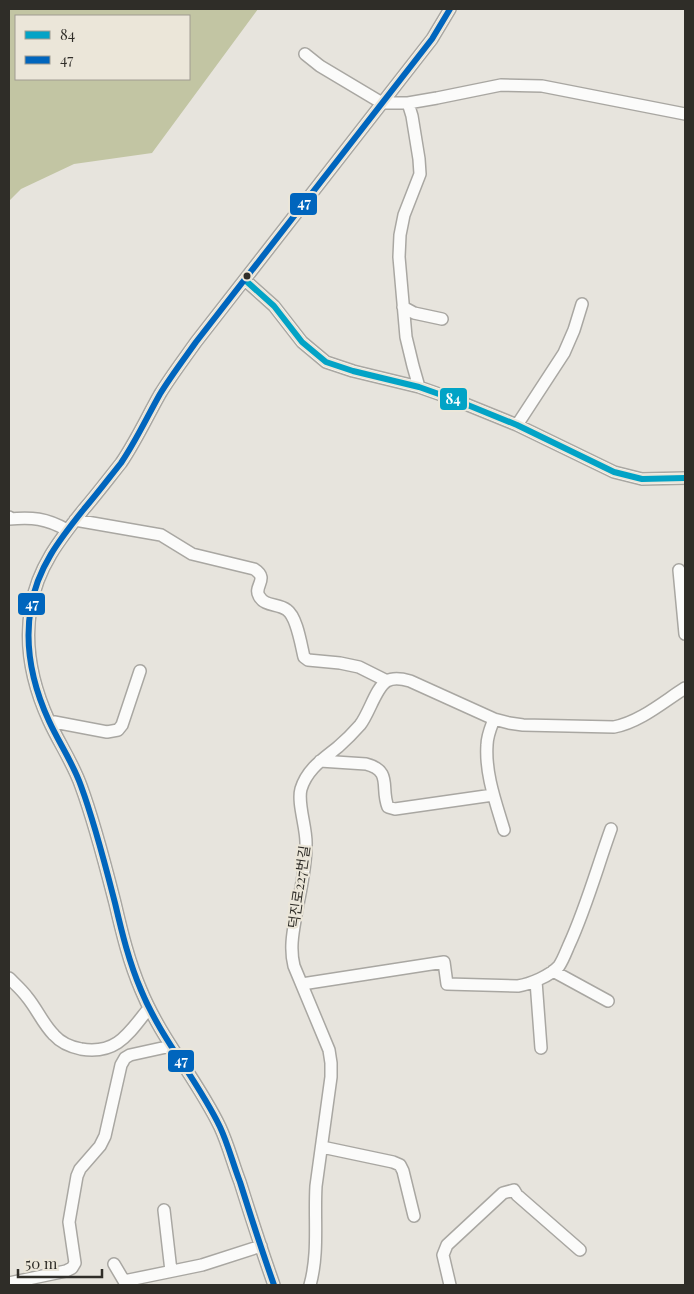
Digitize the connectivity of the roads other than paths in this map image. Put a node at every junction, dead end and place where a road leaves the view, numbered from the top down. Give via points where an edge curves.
1 (450, 9) edge
2 (305, 54) dead end
3 (382, 103) junction
4 (408, 103) junction
5 (685, 114) edge
6 (245, 280) junction
7 (582, 304) dead end
8 (403, 307) junction
9 (442, 319) dead end
10 (419, 388) junction
11 (517, 425) junction
12 (685, 478) edge
13 (9, 518) edge
14 (75, 520) junction
15 (67, 530) junction
16 (679, 570) dead end
17 (685, 634) edge
18 (140, 671) dead end
19 (386, 681) junction
20 (685, 688) edge
21 (494, 719) junction
22 (49, 721) junction
23 (320, 761) junction
24 (493, 795) junction
25 (611, 829) dead end
26 (504, 830) dead end
27 (553, 971) junction
28 (9, 978) edge
29 (536, 981) junction
30 (302, 984) junction
31 (608, 1001) dead end
32 (149, 1008) junction
33 (171, 1046) junction
34 (541, 1048) dead end
35 (322, 1147) junction
36 (164, 1210) dead end
37 (414, 1216) dead end
38 (261, 1246) junction
39 (580, 1250) dead end
40 (114, 1264) dead end
41 (171, 1271) junction
42 (9, 1283) edge
43 (274, 1285) edge
44 (310, 1285) edge
45 (450, 1285) edge

1 - 3 street
2 - 3 street
3 - 4 street
3 - 6 street
4 - 5 street via 501,85 542,86
4 - 8 street via 420,174 400,235
6 - 10 street via 274,306 302,342 326,362
6 - 14 street via 175,371 129,452
7 - 11 street via 564,353
8 - 9 street
8 - 10 street via 406,337
10 - 11 street
11 - 12 street via 614,472 642,479
13 - 15 street via 40,518
14 - 15 street
14 - 19 street via 161,535 192,554 254,569 262,578 258,592 260,598 285,608 294,619 304,657 359,667
15 - 22 street via 40,575 30,609 32,672
16 - 17 street
18 - 22 street via 118,730 107,732
19 - 21 street via 410,681
19 - 23 street, 덕진로227번길 via 365,719
20 - 21 street via 636,720 614,727 522,725
21 - 24 street via 487,744
22 - 32 street via 90,810 135,976
23 - 24 street via 366,764 379,769 383,774 386,802 388,807 395,809
23 - 30 street, 덕진로227번길 via 306,777 300,792 306,845 291,946 294,966
24 - 26 street
25 - 27 street via 577,927 560,965
27 - 29 street
27 - 31 street
28 - 32 street via 27,996 54,1036 69,1046 98,1050 114,1046 130,1033
29 - 30 street via 518,986 447,984 444,962
29 - 34 street
30 - 35 street, 덕진로227번길 via 324,1036 331,1063
32 - 33 street
33 - 38 street via 221,1129
33 - 42 street via 130,1055 121,1065 105,1136 77,1176 69,1222 75,1263 72,1268
35 - 37 street via 400,1165
35 - 44 street, 덕진로227번길 via 315,1203 314,1270
36 - 41 street
38 - 41 street
38 - 43 street
39 - 45 street via 514,1190 508,1191 447,1245 443,1255
40 - 41 street via 124,1281

